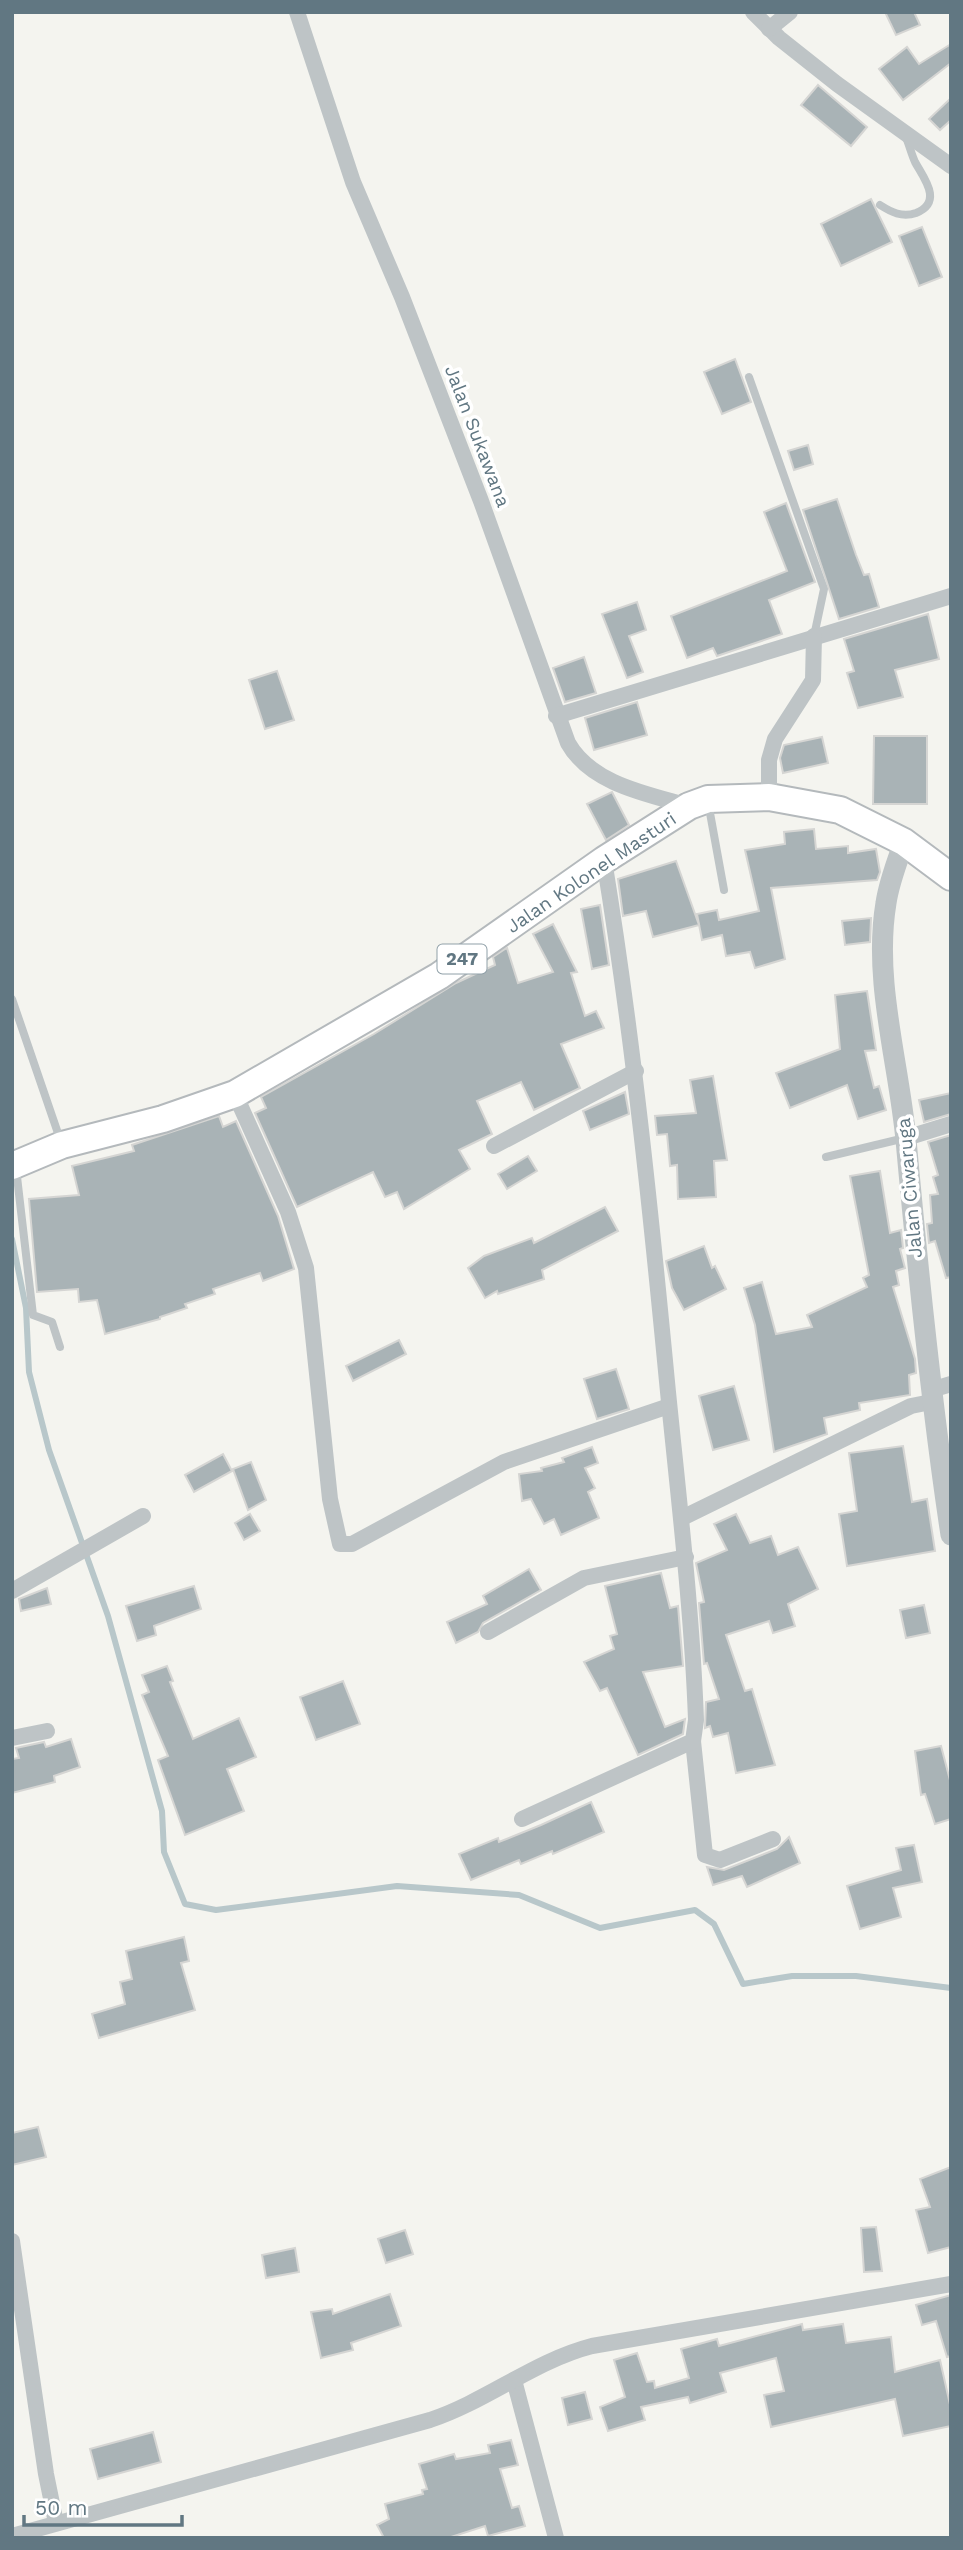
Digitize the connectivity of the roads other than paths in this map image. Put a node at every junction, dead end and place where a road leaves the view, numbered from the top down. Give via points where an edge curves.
1 (297, 12) edge
2 (753, 12) edge
3 (790, 12) edge
4 (769, 29) junction
5 (903, 129) junction
6 (951, 166) edge
7 (880, 205) dead end
8 (749, 377) dead end
9 (951, 596) edge
10 (814, 636) junction
11 (556, 716) junction
12 (769, 797) junction
13 (698, 803) junction
14 (904, 842) junction
15 (604, 860) junction
16 (951, 877) edge
17 (724, 890) dead end
18 (12, 999) edge
19 (636, 1071) junction
20 (235, 1094) junction
21 (951, 1125) edge
22 (906, 1138) junction
23 (62, 1145) junction
24 (494, 1146) dead end
25 (826, 1157) dead end
26 (14, 1165) edge
27 (60, 1347) dead end
28 (937, 1392) edge
29 (669, 1406) junction
30 (143, 1516) dead end
31 (682, 1518) junction
32 (951, 1535) edge
33 (686, 1557) junction
34 (12, 1591) edge
35 (488, 1632) dead end
36 (47, 1731) dead end
37 (12, 1738) edge
38 (693, 1741) junction
39 (522, 1819) dead end
40 (774, 1839) dead end
41 (12, 2241) edge
42 (951, 2284) edge
43 (514, 2379) junction
44 (56, 2523) junction
45 (12, 2536) edge
46 (556, 2538) edge

1 - 11 street, Jalan Sukawana via 353,182 481,501
2 - 4 street
3 - 4 street
4 - 5 street
5 - 6 street
5 - 7 lane via 929,184 930,198 919,212 911,214 895,214
8 - 10 lane via 824,589
9 - 10 street
10 - 11 street
10 - 12 street via 813,680 775,739 769,760
11 - 13 street, Jalan Sukawana via 573,753 588,769 629,787
12 - 13 main road
12 - 14 main road via 840,810
13 - 15 main road, Jalan Kolonel Masturi / 247
13 - 17 lane
14 - 16 main road
14 - 22 street, Jalan Ciwaruga via 888,888 883,961
15 - 19 street
15 - 20 main road, Jalan Kolonel Masturi / 247 via 439,975
18 - 23 lane
19 - 24 street
19 - 29 street
20 - 23 main road, Jalan Kolonel Masturi / 247 via 163,1119
20 - 29 street via 288,1212 306,1268 329,1486 341,1544 352,1544 504,1462
21 - 22 street
22 - 25 lane
22 - 28 street, Jalan Ciwaruga via 915,1254
23 - 26 main road, Jalan Kolonel Masturi / 247
26 - 27 lane via 33,1315 52,1322
28 - 31 street
28 - 32 street, Jalan Ciwaruga
29 - 31 street
30 - 34 street
31 - 33 street
33 - 35 street via 584,1578
33 - 38 street via 696,1720
36 - 37 street
38 - 39 street
38 - 40 street via 705,1855 719,1860
41 - 44 street
42 - 43 street via 592,2346
43 - 44 street via 430,2420
43 - 46 street
44 - 45 street

